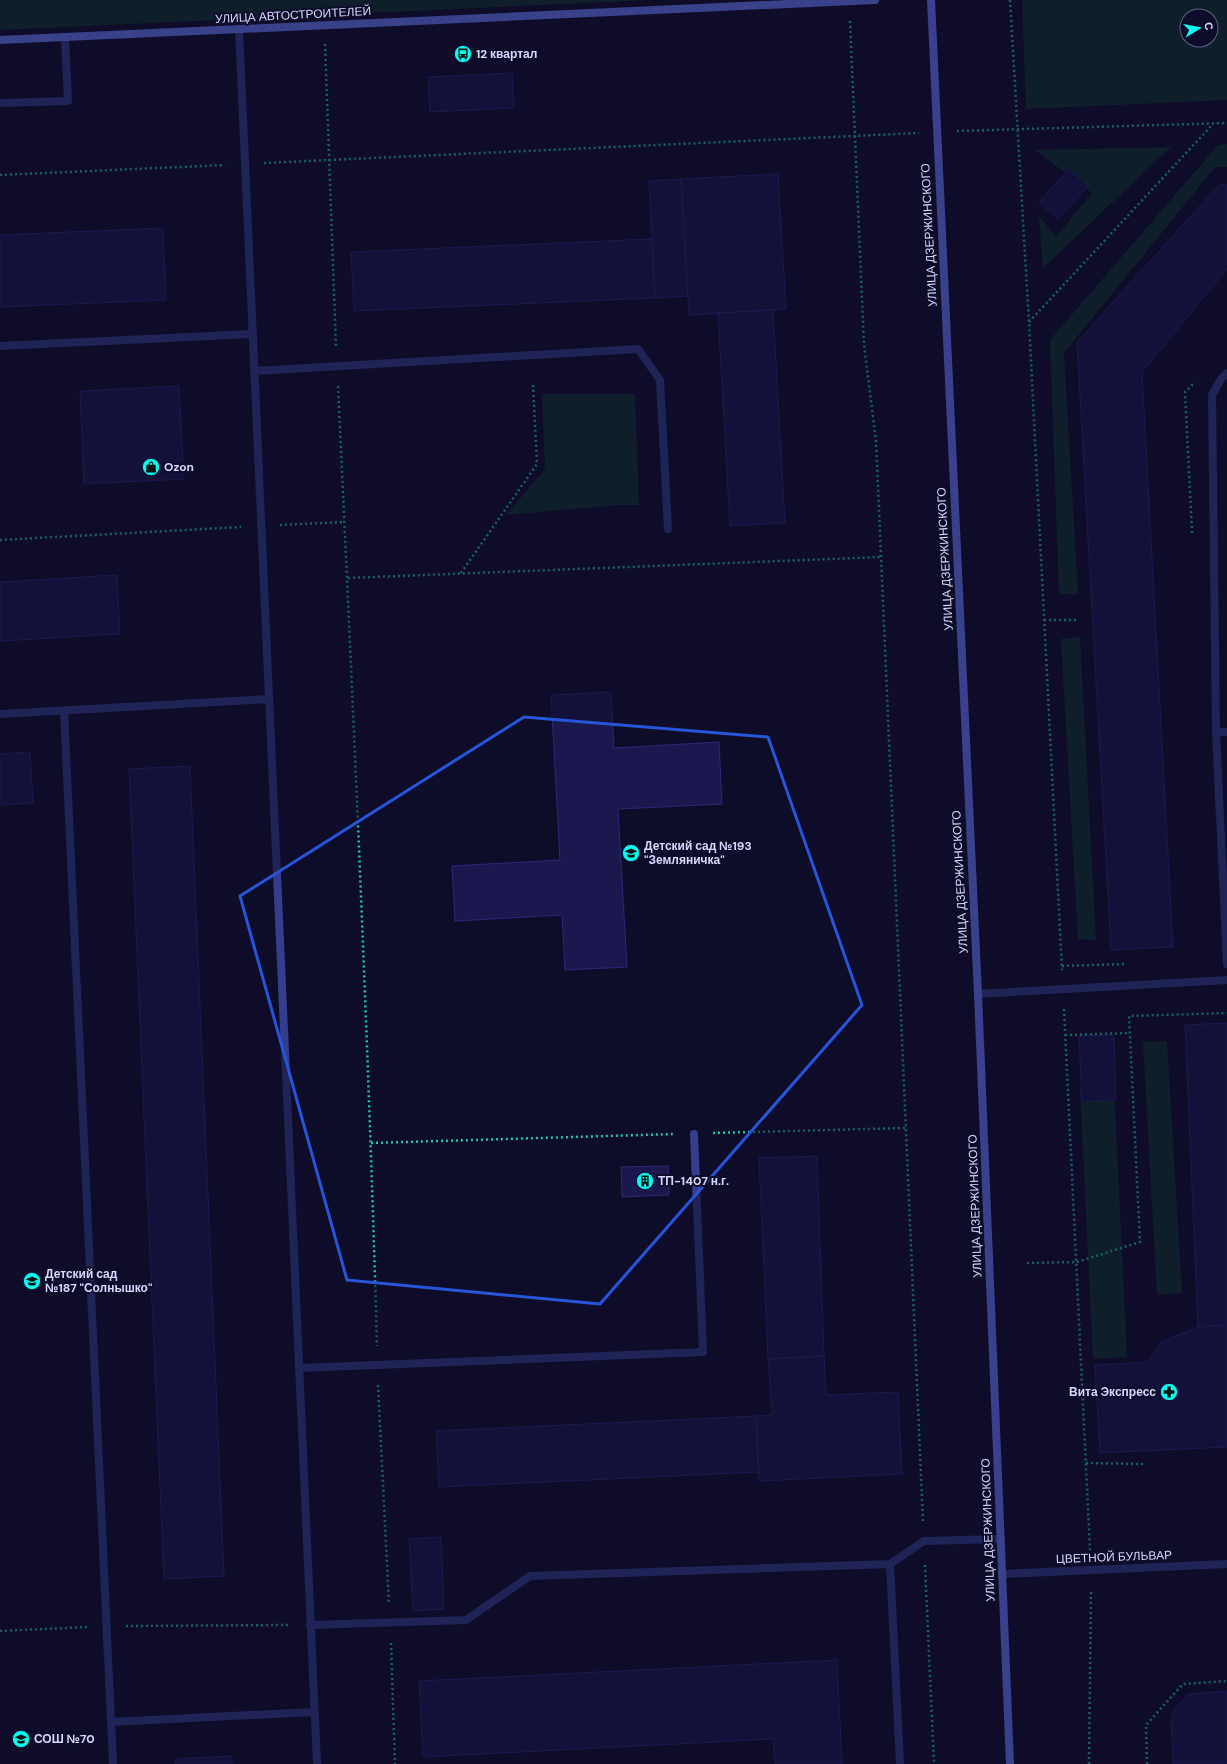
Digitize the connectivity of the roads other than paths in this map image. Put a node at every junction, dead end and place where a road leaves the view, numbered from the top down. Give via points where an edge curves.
1 (875, 0) edge
2 (930, 0) edge
3 (239, 29) junction
4 (65, 37) junction
5 (0, 40) edge
6 (0, 103) edge
7 (252, 334) junction
8 (0, 346) edge
9 (254, 370) junction
10 (1227, 373) edge
11 (668, 529) dead end
12 (269, 699) junction
13 (64, 710) junction
14 (0, 714) edge
15 (1216, 732) junction
16 (1227, 732) edge
17 (1227, 964) edge
18 (1227, 980) edge
19 (978, 994) junction
20 (694, 1134) road end
21 (299, 1368) junction
22 (1000, 1539) junction
23 (890, 1564) junction
24 (1227, 1564) edge
25 (1002, 1574) junction
26 (310, 1625) junction
27 (314, 1712) junction
28 (111, 1722) junction
29 (113, 1764) edge
30 (317, 1764) edge
31 (900, 1764) edge
32 (1010, 1764) edge

1 - 3 main road, УЛИЦА АВТОСТРОИТЕЛЕЙ
2 - 19 main road, УЛИЦА ДЗЕРЖИНСКОГО
3 - 4 main road, УЛИЦА АВТОСТРОИТЕЛЕЙ
3 - 7 street
4 - 5 main road, УЛИЦА АВТОСТРОИТЕЛЕЙ
4 - 6 street via 68,101
7 - 8 street
7 - 9 street
9 - 11 street via 638,348 660,380
9 - 12 street
10 - 15 street via 1212,395
12 - 13 street
12 - 21 street
13 - 14 street
13 - 28 street
15 - 16 street
15 - 17 street
18 - 19 street
19 - 22 main road, УЛИЦА ДЗЕРЖИНСКОГО
20 - 21 street via 703,1352
21 - 26 street
22 - 23 street via 924,1541
22 - 25 main road, УЛИЦА ДЗЕРЖИНСКОГО
23 - 26 street via 530,1576 466,1620
23 - 31 street
24 - 25 street, ЦВЕТНОЙ БУЛЬВАР
25 - 32 main road, УЛИЦА ДЗЕРЖИНСКОГО
26 - 27 street
27 - 28 street
27 - 30 street
28 - 29 street

